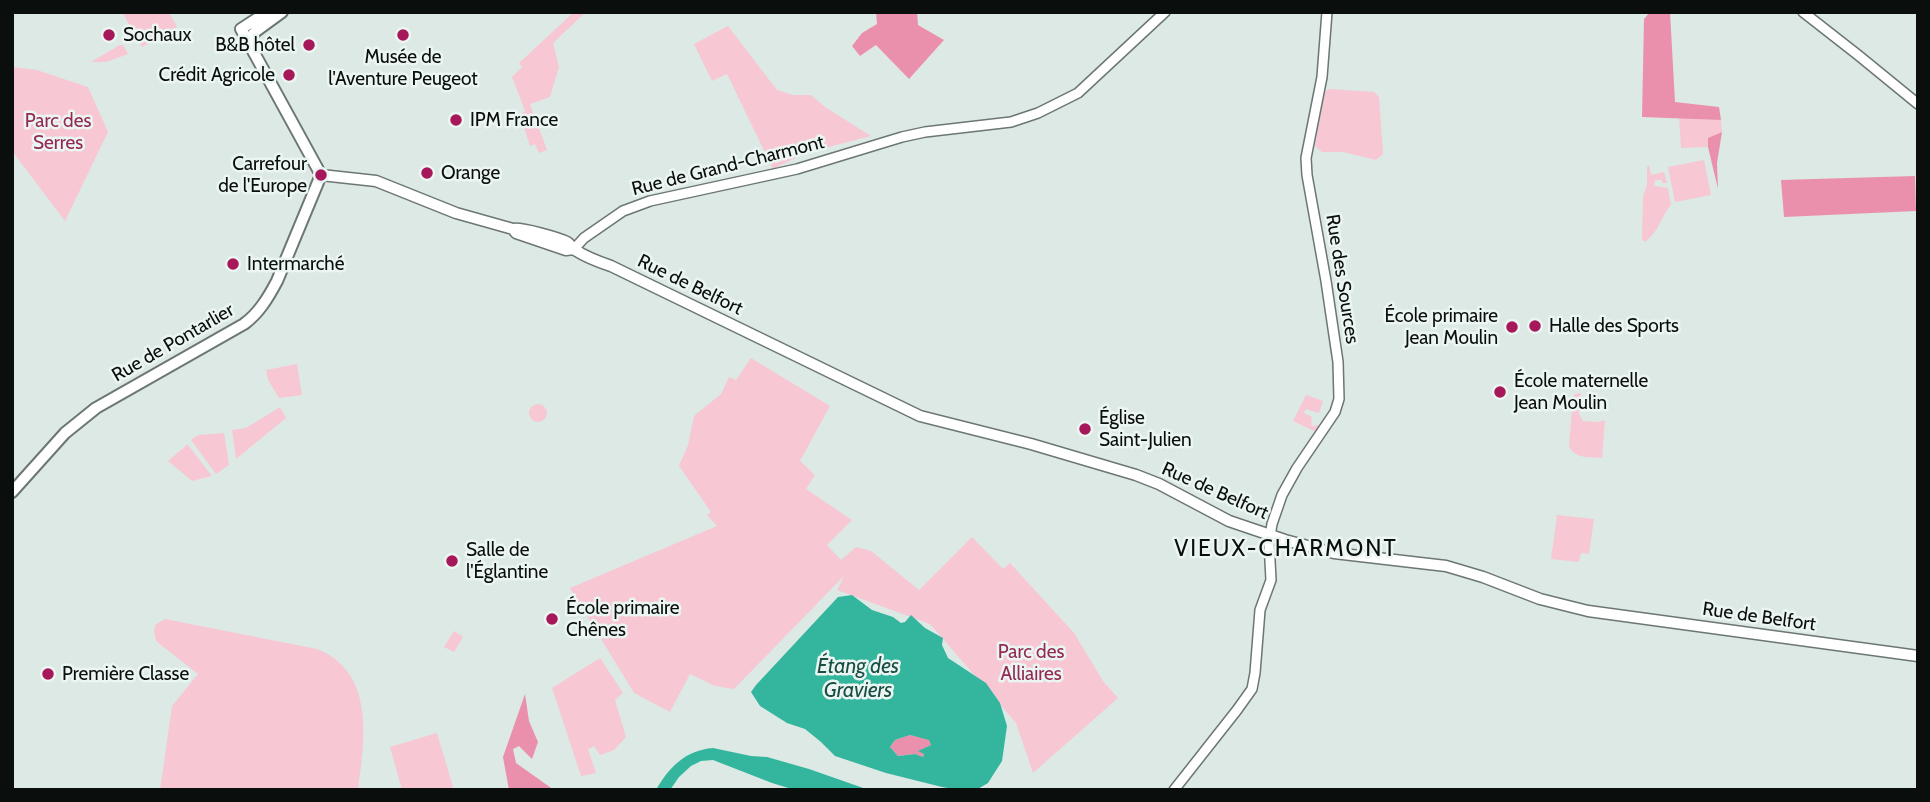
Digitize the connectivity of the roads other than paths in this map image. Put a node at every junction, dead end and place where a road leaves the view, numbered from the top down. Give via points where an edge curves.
1 (267, 12) edge
2 (282, 12) edge
3 (1165, 12) edge
4 (1327, 12) edge
5 (1803, 12) edge
6 (247, 40) junction
7 (1918, 104) edge
8 (321, 175) junction
9 (574, 249) junction
10 (25, 478) junction
11 (12, 492) edge
12 (12, 504) edge
13 (1269, 535) junction
14 (1918, 656) edge
15 (1174, 790) edge

1 - 6 main road via 241,29
2 - 6 main road
3 - 9 street, Rue de Grand-Charmont via 1078,93 1038,113 902,137 797,169 650,201 629,208 584,237
4 - 13 street, Rue des Sources via 1322,76 1306,158 1338,362 1339,399 1282,495
5 - 7 street
6 - 8 main road
8 - 9 main road, Rue de Belfort via 376,181 456,213
8 - 10 main road, Rue de Pontarlier via 275,284 254,315 96,408 65,433
9 - 13 main road, Rue de Belfort via 919,416 1136,475 1229,521
10 - 11 main road, Rue de Pontarlier
10 - 12 main road, Rue de Pontarlier
13 - 14 main road, Rue de Belfort via 1334,553 1446,566 1588,611
13 - 15 street via 1271,573 1260,610 1252,689

